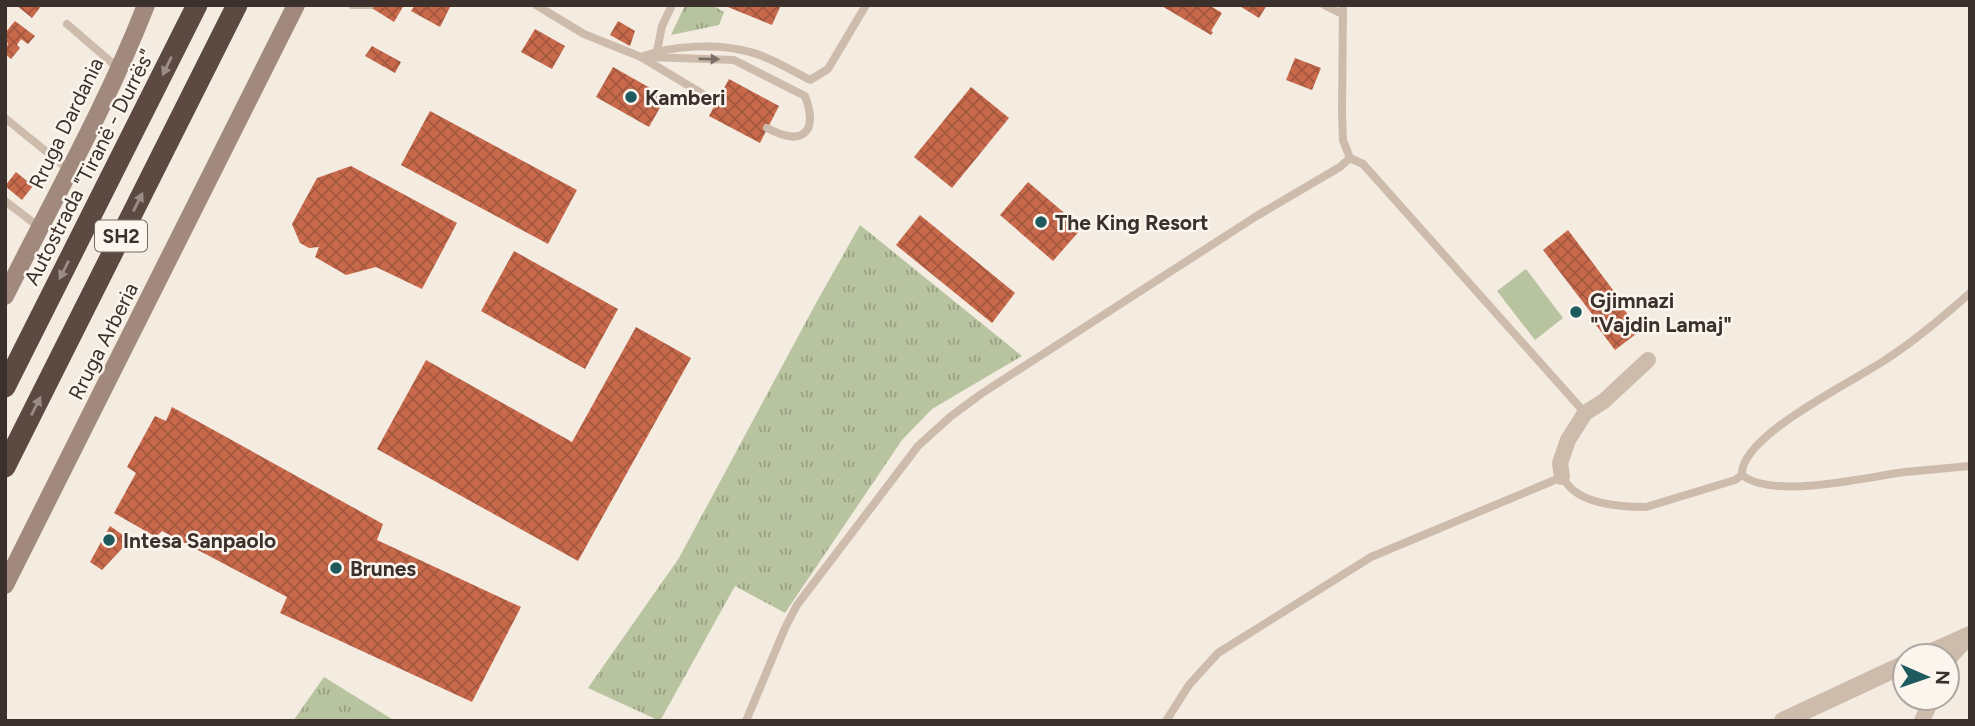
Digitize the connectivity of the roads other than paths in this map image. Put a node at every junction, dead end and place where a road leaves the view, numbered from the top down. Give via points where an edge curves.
1 (146, 5) edge
2 (197, 5) edge
3 (237, 5) edge
4 (296, 5) edge
5 (352, 5) edge
6 (370, 5) edge
7 (537, 5) edge
8 (672, 5) edge
9 (866, 5) edge
10 (1324, 5) edge
11 (1342, 10) edge
12 (67, 24) dead end
13 (657, 51) junction
14 (641, 57) junction
15 (118, 68) junction
16 (716, 102) dead end
17 (5, 118) edge
18 (767, 128) dead end
19 (1350, 158) junction
20 (69, 170) junction
21 (5, 201) edge
22 (40, 228) junction
23 (1970, 293) edge
24 (5, 296) edge
25 (1648, 360) dead end
26 (5, 387) edge
27 (1585, 413) junction
28 (1970, 466) edge
29 (5, 467) edge
30 (1742, 475) junction
31 (1562, 477) junction
32 (5, 585) edge
33 (1891, 671) edge
34 (746, 721) edge
35 (1166, 721) edge
36 (1783, 721) edge

1 - 15 main road, Rruga Dardania
2 -> 26 highway, Autostrada "Tiranë - Durrës" / SH2
29 -> 3 highway, SH2
4 - 32 main road, Rruga Arberia
5 - 6 lane
7 - 14 lane via 584,34
8 - 13 lane
9 - 13 lane via 828,69 810,80 752,52 719,47
10 - 11 lane
11 - 19 lane via 1343,140
12 - 15 lane
13 - 14 lane
14 - 16 lane
14 -> 18 lane via 734,60 805,96 812,115 807,130 798,136 781,136
15 - 20 main road, Rruga Dardania
17 - 20 lane
19 - 27 lane via 1363,164
19 - 34 lane via 950,416 918,446 797,605
20 - 22 main road, Rruga Dardania
21 - 22 lane
22 - 24 main road, Rruga Dardania
23 - 30 lane via 1885,360 1783,422 1747,458
25 - 27 street
27 - 31 street via 1568,440 1560,463
28 - 30 lane via 1804,487 1760,483
30 - 31 lane via 1631,508 1574,492
31 - 35 lane via 1371,557 1218,653 1189,685
33 - 36 street

